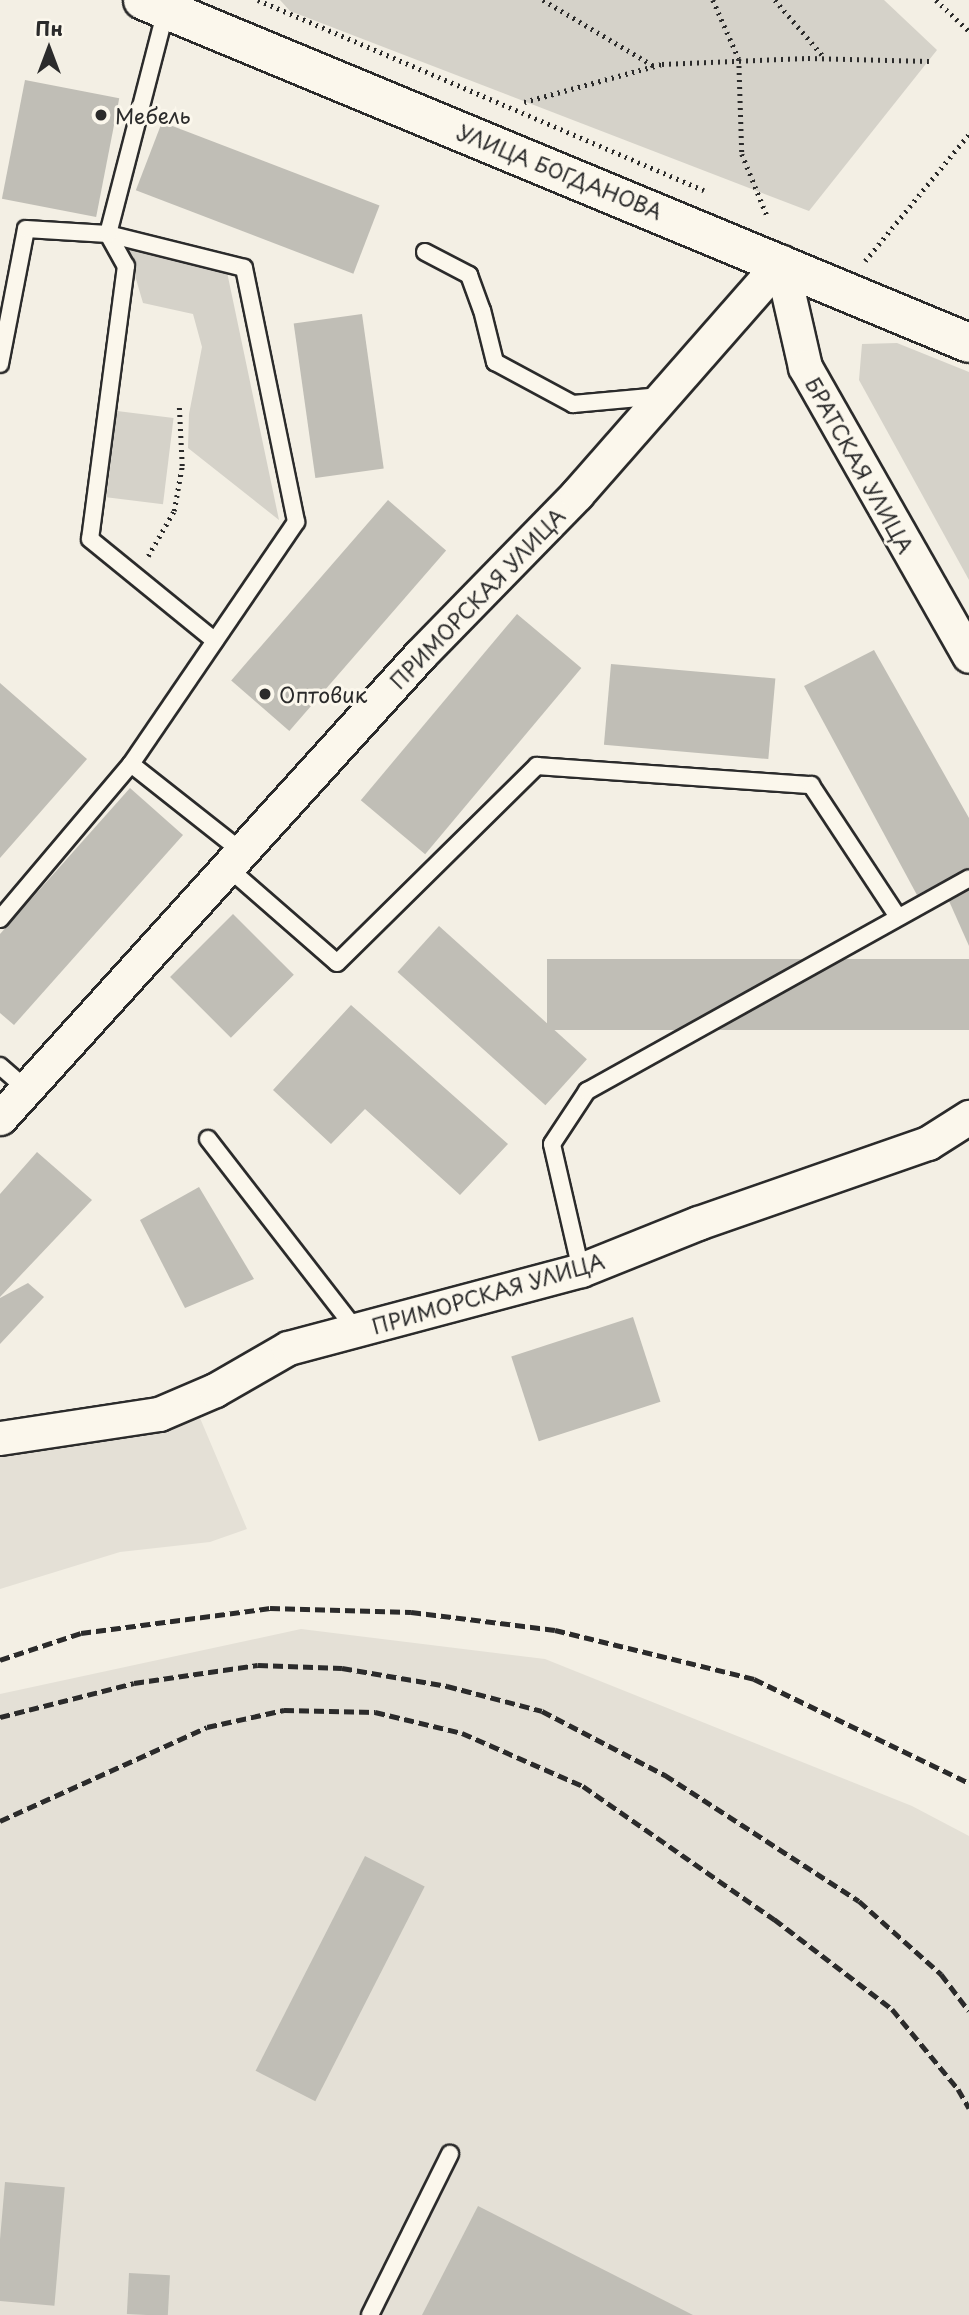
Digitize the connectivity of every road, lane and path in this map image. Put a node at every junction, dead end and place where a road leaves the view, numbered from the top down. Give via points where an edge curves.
1 (258, 0) edge
2 (543, 0) edge
3 (713, 0) edge
4 (775, 0) edge
5 (936, 0) edge
6 (152, 3) edge
7 (969, 31) edge
8 (824, 58) junction
9 (739, 59) junction
10 (929, 61) dead end
11 (655, 67) junction
12 (524, 102) dead end
13 (969, 134) edge
14 (706, 192) dead end
15 (756, 213) dead end
16 (768, 218) junction
17 (780, 223) dead end
18 (108, 233) junction
19 (425, 252) dead end
20 (866, 260) junction
21 (780, 262) junction
22 (878, 264) dead end
23 (848, 272) junction
24 (969, 343) edge
25 (0, 364) edge
26 (663, 396) junction
27 (179, 404) dead end
28 (134, 575) junction
29 (215, 641) junction
30 (969, 656) edge
31 (131, 764) junction
32 (233, 858) junction
33 (969, 878) edge
34 (0, 892) edge
35 (12, 905) junction
36 (898, 917) junction
37 (0, 919) edge
38 (0, 1066) edge
39 (26, 1089) junction
40 (969, 1117) edge
41 (0, 1118) edge
42 (208, 1139) dead end
43 (581, 1270) junction
44 (356, 1330) junction
45 (0, 1438) edge
46 (450, 2154) dead end
47 (370, 2315) edge

1 - 14 path
2 - 11 path
3 - 9 path
4 - 8 path
5 - 7 path
6 - 18 lane
6 - 21 main road, УЛИЦА БОГДАНОВА
8 - 9 path
8 - 10 path
9 - 11 path
9 - 16 path via 742,154
11 - 12 path
13 - 20 path
15 - 16 path
16 - 17 path
18 - 25 lane via 26,229
18 - 28 lane via 127,266 90,538
18 - 29 lane via 244,268 296,522
19 - 26 lane via 469,275 495,362 573,404
20 - 22 path
20 - 23 path
20 - 23 path
21 - 23 main road, УЛИЦА БОГДАНОВА
21 - 26 street, ПРИМОРСКАЯ УЛИЦА
21 - 30 street, БРАТСКАЯ УЛИЦА via 805,367
23 - 24 main road, УЛИЦА БОГДАНОВА
26 - 32 street, ПРИМОРСКАЯ УЛИЦА via 578,494 420,655
27 - 28 path via 182,466 174,511
28 - 29 lane
29 - 31 lane
31 - 32 lane
31 - 35 lane
32 - 36 lane via 337,963 537,766 811,785
32 - 39 street, ПРИМОРСКАЯ УЛИЦА
33 - 36 lane
34 - 35 lane
35 - 37 lane
36 - 43 lane via 587,1091 552,1144
38 - 39 lane
39 - 41 street, ПРИМОРСКАЯ УЛИЦА
40 - 43 street, ПРИМОРСКАЯ УЛИЦА via 928,1143 698,1223
42 - 44 lane
43 - 44 street, ПРИМОРСКАЯ УЛИЦА
44 - 45 street, ПРИМОРСКАЯ УЛИЦА via 288,1348 215,1390 159,1414
46 - 47 lane

